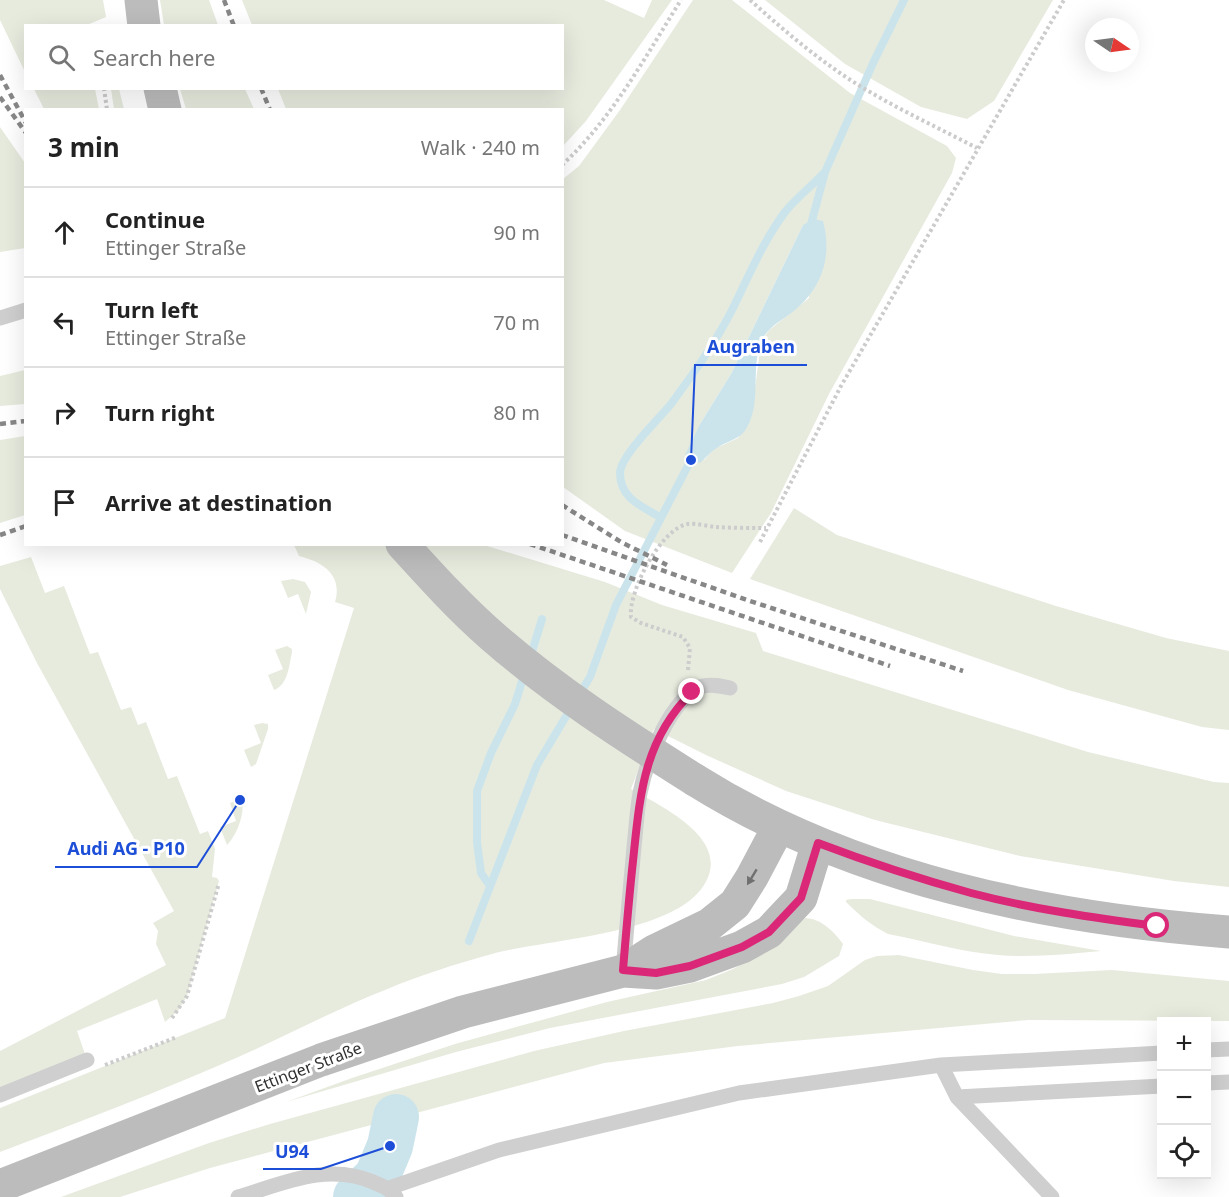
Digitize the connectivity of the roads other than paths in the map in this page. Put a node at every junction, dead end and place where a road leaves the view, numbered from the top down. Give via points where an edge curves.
1 (141, 0) edge
2 (144, 24) edge
3 (160, 90) edge
4 (164, 108) edge
5 (24, 311) edge
6 (0, 318) edge
7 (404, 546) edge
8 (730, 688) dead end
9 (779, 826) junction
10 (818, 843) junction
11 (1229, 932) edge
12 (623, 970) junction
13 (1229, 1049) edge
14 (1211, 1050) edge
15 (1157, 1053) edge
16 (87, 1060) dead end
17 (941, 1065) junction
18 (1229, 1082) edge
19 (1211, 1083) edge
20 (1157, 1086) edge
21 (0, 1095) edge
22 (957, 1097) junction
23 (0, 1186) edge
24 (393, 1193) edge
25 (238, 1197) edge
26 (1052, 1197) edge

1 - 2 main road
3 - 4 main road
5 - 6 lane
7 - 9 main road, bridge via 502,644 608,725 723,797
8 - 12 lane via 704,686 692,692 664,728 648,763 640,794
9 - 10 main road
9 -> 12 main road, Ettinger Straße via 735,904 710,924
10 - 11 main road via 972,893 1064,913
10 - 12 main road, Ettinger Straße via 801,898 769,932 742,947 690,966 656,973
12 - 23 main road, Ettinger Straße via 463,1012 321,1060
13 - 14 lane
15 - 17 lane
16 - 21 lane
17 - 22 lane
17 - 24 lane via 739,1093 499,1150
18 - 19 lane
20 - 22 lane
22 - 26 lane
24 - 25 lane via 359,1175 331,1172

